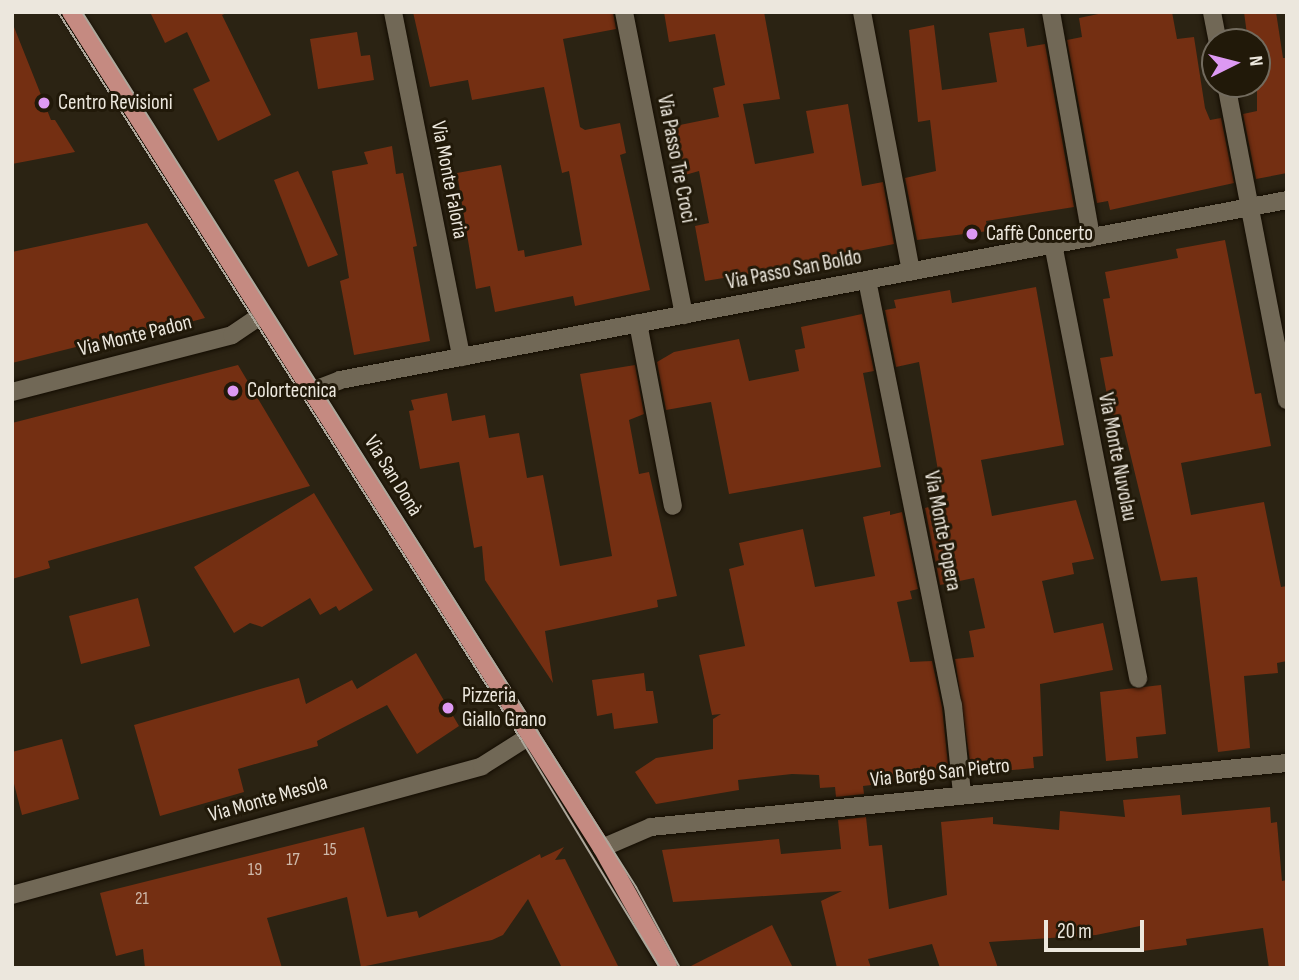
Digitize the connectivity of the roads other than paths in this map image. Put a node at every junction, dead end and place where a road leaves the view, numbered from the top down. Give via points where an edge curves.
1 (71, 12) edge
2 (393, 12) edge
3 (624, 12) edge
4 (862, 12) edge
5 (1051, 12) edge
6 (1229, 98) edge
7 (1287, 200) edge
8 (1248, 207) junction
9 (1091, 237) junction
10 (1053, 244) junction
11 (911, 271) junction
12 (867, 280) junction
13 (263, 314) junction
14 (684, 314) junction
15 (638, 323) junction
16 (461, 357) junction
17 (312, 391) junction
18 (12, 392) edge
19 (1287, 400) edge
20 (673, 506) dead end
21 (1138, 679) dead end
22 (530, 735) junction
23 (1287, 764) edge
24 (962, 793) junction
25 (602, 848) junction
26 (12, 895) edge
27 (669, 968) edge

1 - 13 main road, Via San Donà
2 - 16 street, Via Monte Faloria
3 - 14 street, Via Passo Tre Croci
4 - 11 street
5 - 9 street
6 - 8 street
7 - 8 street, Via Passo San Boldo
8 - 9 street, Via Passo San Boldo
8 - 19 street
9 - 10 street, Via Passo San Boldo
10 - 11 street, Via Passo San Boldo
10 - 21 street, Via Monte Nuvolau
11 - 12 street, Via Passo San Boldo
12 - 14 street, Via Passo San Boldo
12 - 24 street, Via Monte Popera via 953,705
13 - 17 main road, Via San Donà
13 - 18 street, Via Monte Padon via 232,335
14 - 15 street, Via Passo San Boldo
15 - 16 street, Via Passo San Boldo
15 - 20 street
16 - 17 street, Via Passo San Boldo via 340,380
17 - 22 main road, Via San Donà
22 - 25 main road, Via San Donà
22 - 26 street, Via Monte Mesola via 482,766
23 - 24 street, Via Borgo San Pietro
24 - 25 street, Via Borgo San Pietro via 652,827
25 - 27 main road, Via San Donà

